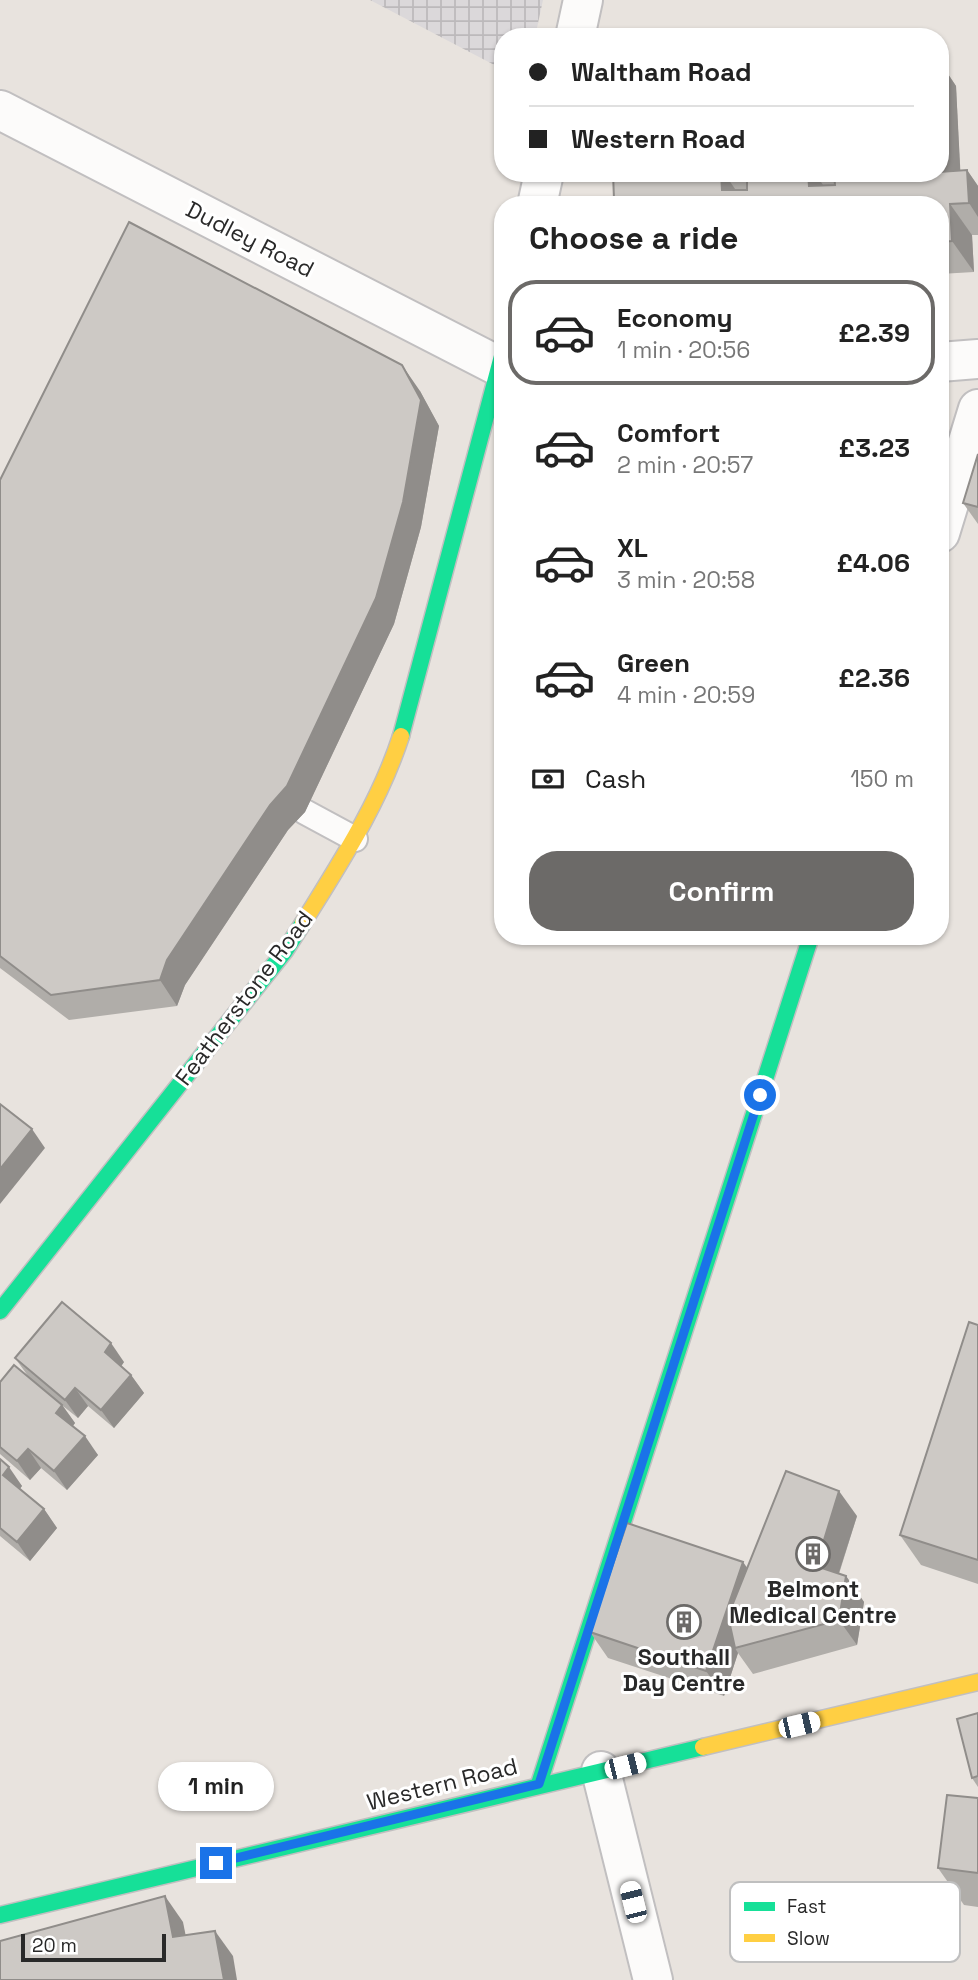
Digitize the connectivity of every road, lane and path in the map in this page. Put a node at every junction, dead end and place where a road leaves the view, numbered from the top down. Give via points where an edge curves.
1 (583, 0) edge
2 (577, 28) edge
3 (0, 110) edge
4 (978, 359) edge
5 (494, 360) edge
6 (949, 361) edge
7 (494, 391) edge
8 (978, 409) edge
9 (949, 504) edge
10 (305, 812) dead end
11 (355, 839) junction
12 (808, 945) edge
13 (0, 1311) edge
14 (978, 1682) edge
15 (601, 1772) junction
16 (539, 1784) junction
17 (0, 1915) edge
18 (653, 1980) edge

1 - 2 street
3 - 5 street, Dudley Road
4 - 6 street
7 - 11 street, Featherstone Road via 412,704 391,767
8 - 9 street
10 - 11 lane
11 - 13 street, Featherstone Road via 285,951
12 - 16 street
14 - 15 street, Western Road
15 - 16 street, Western Road
15 - 18 street
16 - 17 street, Western Road

